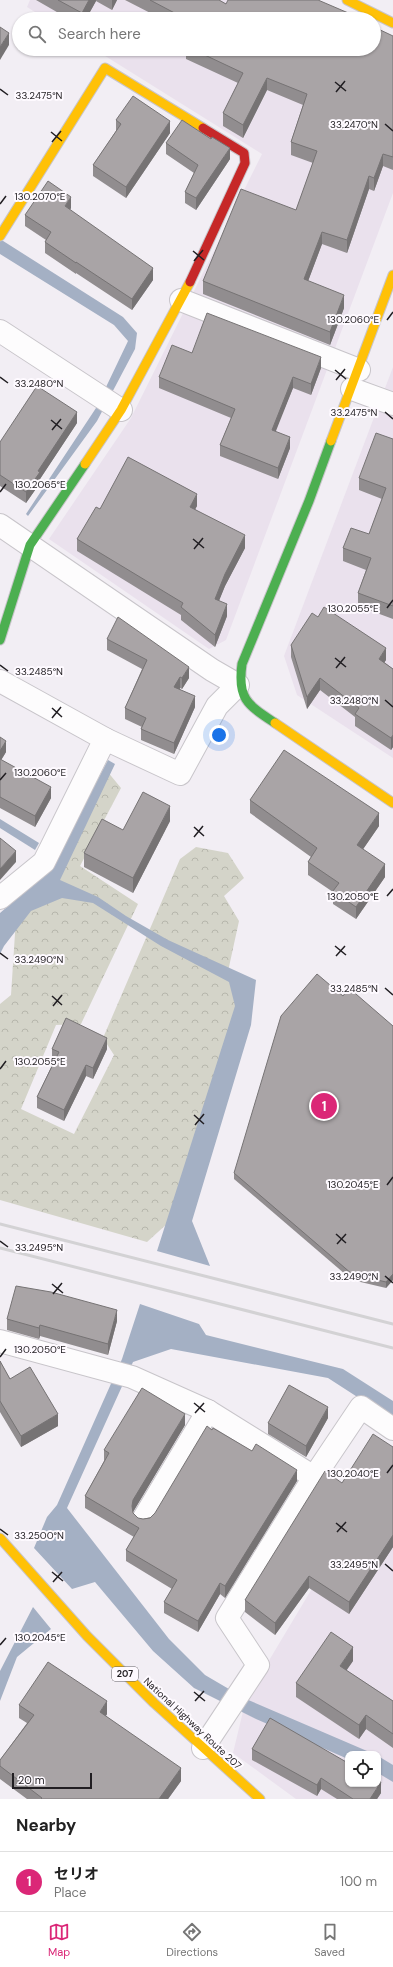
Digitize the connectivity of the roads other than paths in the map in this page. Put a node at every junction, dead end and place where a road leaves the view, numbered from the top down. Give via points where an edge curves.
1 (347, 0) edge
2 (371, 12) edge
3 (381, 17) edge
4 (393, 23) edge
5 (1, 234) edge
6 (393, 275) edge
7 (181, 300) junction
8 (0, 331) edge
9 (355, 380) junction
10 (393, 404) edge
11 (120, 410) junction
12 (0, 525) edge
13 (30, 545) junction
14 (0, 640) edge
15 (0, 681) edge
16 (238, 685) junction
17 (105, 739) junction
18 (393, 803) edge
19 (0, 898) edge
20 (0, 1341) edge
21 (208, 1411) junction
22 (393, 1429) edge
23 (314, 1478) junction
24 (144, 1518) edge
25 (0, 1538) edge
26 (204, 1748) junction
27 (252, 1797) edge

1 - 2 main road
3 - 4 main road
5 - 7 main road via 105,68 244,153 245,163
6 - 9 main road
7 - 9 street
7 - 11 main road
8 - 11 street
9 - 10 street
9 - 16 main road via 242,664
11 - 13 main road
12 - 13 street
13 - 14 main road
13 - 16 street via 212,670
15 - 17 street
16 - 17 street via 217,706 180,774
16 - 18 main road via 245,699 257,711
17 - 19 street via 44,862
20 - 21 street via 132,1377
21 - 23 street
21 - 24 street
22 - 23 street via 361,1407
23 - 26 street via 227,1618 258,1665
25 - 26 main road, National Highway Route 207 / 207 via 87,1636 154,1703
26 - 27 main road, National Highway Route 207 / 207

